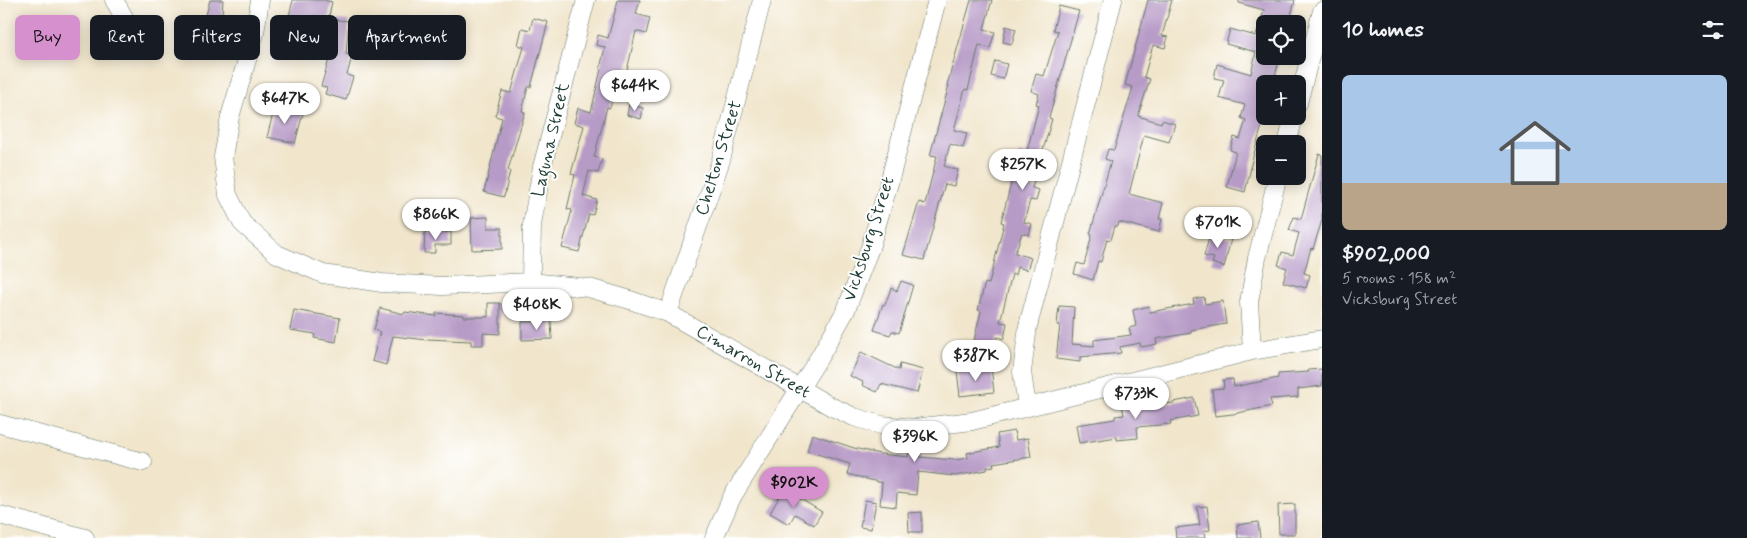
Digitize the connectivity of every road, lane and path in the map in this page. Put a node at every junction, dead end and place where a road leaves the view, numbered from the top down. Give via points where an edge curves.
1 (114, 0) edge
2 (260, 0) edge
3 (586, 0) edge
4 (762, 0) edge
5 (937, 0) edge
6 (1114, 0) edge
7 (1322, 11) edge
8 (123, 15) edge
9 (1305, 75) edge
10 (1276, 185) edge
11 (531, 282) junction
12 (668, 313) junction
13 (1322, 339) edge
14 (1252, 352) junction
15 (800, 389) junction
16 (1027, 407) junction
17 (0, 424) edge
18 (142, 462) dead end
19 (0, 515) edge
20 (85, 538) edge
21 (714, 538) edge

1 - 8 street
2 - 11 street, Cimarron Street via 255,34 230,117 223,157 228,195 242,223 277,254 323,274 382,283 442,286
3 - 11 street, Laguna Street via 542,167 532,225
4 - 12 street, Chelton Street via 721,160
5 - 15 street, Vicksburg Street via 870,248 846,310
6 - 16 street via 1028,326 1022,372
7 - 9 street
10 - 14 street via 1249,302
11 - 12 street, Cimarron Street via 589,288
12 - 15 street, Cimarron Street
13 - 14 street, Cimarron Street
14 - 16 street, Cimarron Street
15 - 16 street, Cimarron Street via 854,417 881,425 914,428 972,421
15 - 21 street, Vicksburg Street via 732,497
17 - 18 street
19 - 20 street

